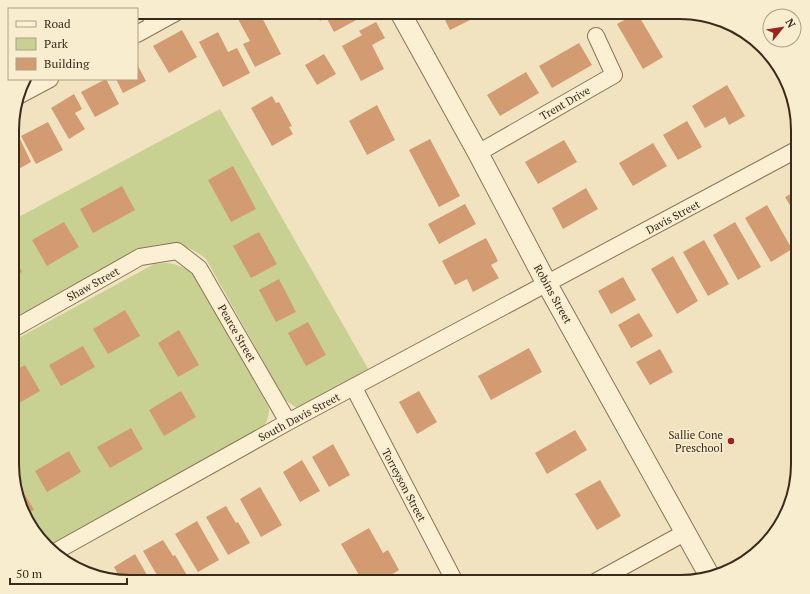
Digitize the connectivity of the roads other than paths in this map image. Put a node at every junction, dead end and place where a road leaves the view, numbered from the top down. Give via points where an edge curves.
1 (151, 19) edge
2 (404, 19) edge
3 (138, 33) edge
4 (596, 36) dead end
5 (48, 80) edge
6 (26, 92) edge
7 (478, 153) junction
8 (791, 153) edge
9 (176, 251) joint
10 (547, 284) junction
11 (19, 326) edge
12 (354, 388) junction
13 (288, 422) junction
14 (686, 532) junction
15 (60, 549) edge
16 (707, 571) edge
17 (450, 575) edge
18 (607, 575) edge

1 - 3 street
2 - 7 street, Robins Street
4 - 7 street, Trent Drive via 614,75
5 - 6 street
7 - 10 street, Robins Street
8 - 10 street, Davis Street
9 - 11 street, Shaw Street via 140,258
9 - 13 street, Pearce Street via 200,268
10 - 12 street, South Davis Street
10 - 14 street, Robins Street
12 - 13 street, South Davis Street
12 - 17 street, Torreyson Street
13 - 15 street, South Davis Street
14 - 16 street, Robins Street
14 - 18 street

